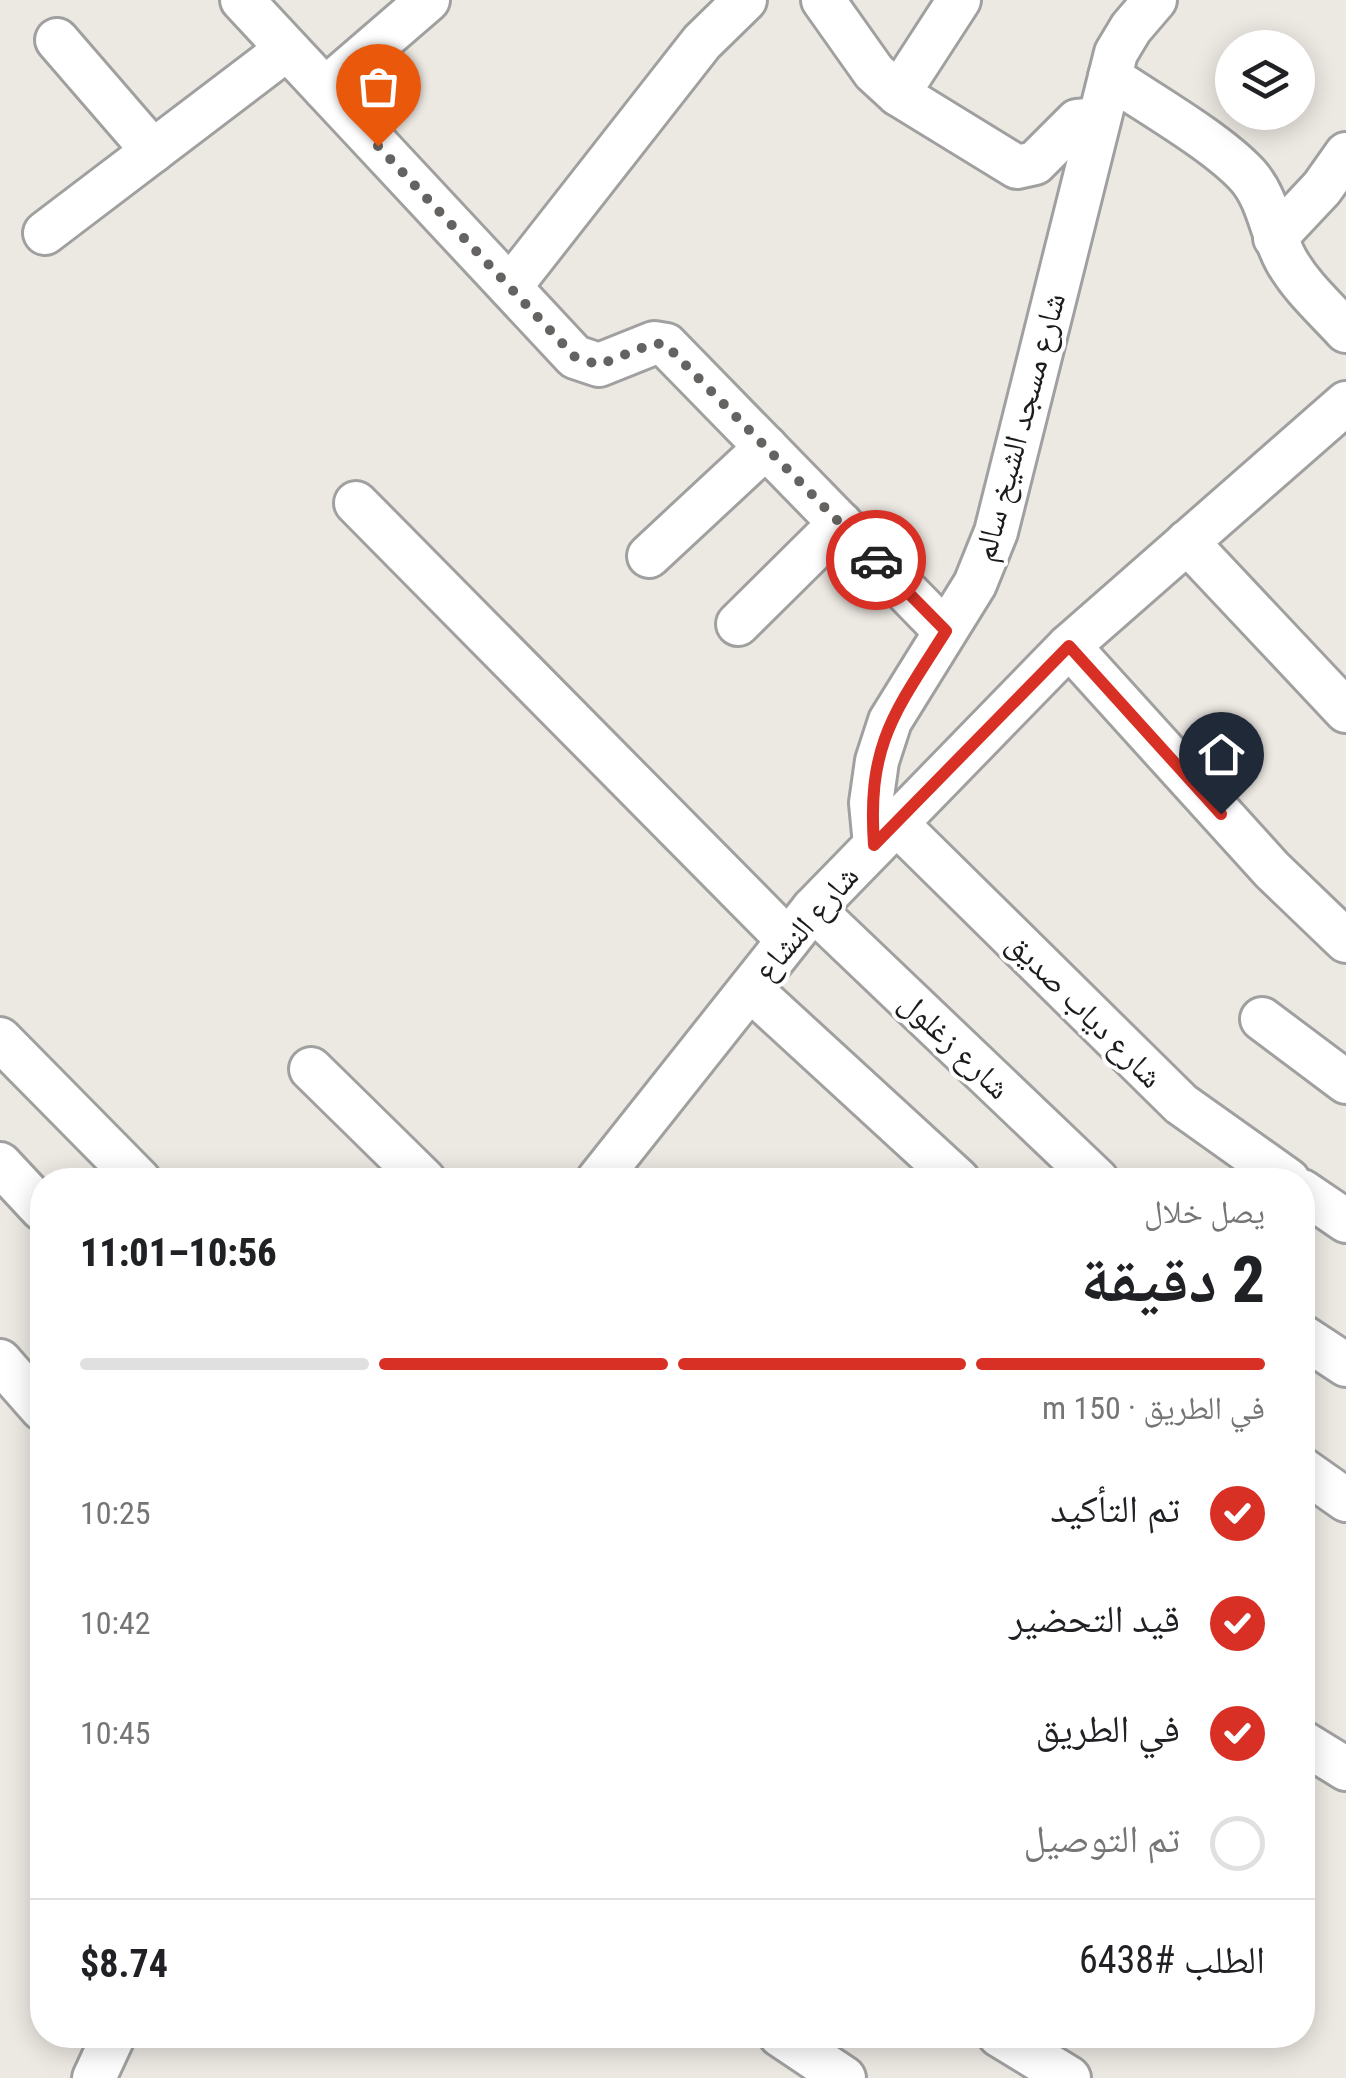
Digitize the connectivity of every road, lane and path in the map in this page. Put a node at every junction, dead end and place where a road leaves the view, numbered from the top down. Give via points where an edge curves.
1 (242, 0) edge
2 (428, 0) edge
3 (744, 0) edge
4 (823, 0) edge
5 (960, 0) edge
6 (1134, 9) edge
7 (57, 40) dead end
8 (287, 49) junction
9 (1110, 76) junction
10 (325, 89) junction
11 (898, 94) junction
12 (1099, 119) junction
13 (153, 151) junction
14 (1346, 154) edge
15 (45, 233) dead end
16 (1275, 238) junction
17 (510, 287) junction
18 (1346, 331) edge
19 (1346, 403) edge
20 (766, 447) junction
21 (356, 503) dead end
22 (840, 523) junction
23 (1187, 542) junction
24 (649, 556) dead end
25 (738, 624) dead end
26 (946, 631) junction
27 (1069, 646) junction
28 (1346, 711) edge
29 (885, 834) junction
30 (800, 925) junction
31 (1346, 941) edge
32 (750, 989) junction
33 (1262, 1019) dead end
34 (0, 1039) edge
35 (311, 1068) dead end
36 (1346, 1082) edge
37 (0, 1164) edge
38 (127, 1168) edge
39 (410, 1168) edge
40 (610, 1168) edge
41 (945, 1168) edge
42 (1083, 1168) edge
43 (1271, 1168) edge
44 (30, 1196) edge
45 (1315, 1199) edge
46 (1346, 1222) edge
47 (1315, 1345) edge
48 (0, 1361) edge
49 (1346, 1366) edge
50 (30, 1395) edge
51 (1315, 1478) edge
52 (1346, 1500) edge
53 (1315, 1750) edge
54 (1346, 1768) edge
55 (108, 2048) edge
56 (799, 2048) edge
57 (1021, 2048) edge
58 (94, 2078) edge
59 (844, 2078) edge
60 (1069, 2078) edge

1 - 8 street
2 - 10 street
3 - 17 street via 702,42
4 - 11 street via 874,72
5 - 11 street
6 - 9 street, شارع مسجد الشيخ سالم
7 - 13 street
8 - 10 street
8 - 13 street
9 - 12 street, شارع مسجد الشيخ سالم
9 - 16 street via 1248,177 1265,202
10 - 17 street
11 - 12 street via 1023,168 1077,121
12 - 26 street, شارع مسجد الشيخ سالم via 996,532 976,584
13 - 15 street
14 - 16 street
16 - 18 street via 1303,286
17 - 20 street via 583,362 599,365 654,343 666,345
19 - 23 street, شارع النشاع
20 - 22 street
20 - 24 street
21 - 30 street, شارع زغلول
22 - 25 street
22 - 26 street
23 - 27 street, شارع النشاع
23 - 28 street
26 - 29 street, شارع مسجد الشيخ سالم via 890,720 877,761 871,803
27 - 29 street, شارع النشاع
27 - 31 street via 1272,870
29 - 30 street, شارع النشاع
29 - 43 street, شارع دياب صديق via 1181,1104
30 - 32 street, شارع النشاع
30 - 42 street, شارع زغلول
32 - 40 street, شارع النشاع
32 - 41 street
33 - 36 street
34 - 38 street
35 - 39 street
37 - 44 street
45 - 46 street
47 - 49 street
48 - 50 street
51 - 52 street
53 - 54 street
55 - 58 street
56 - 59 street
57 - 60 street

